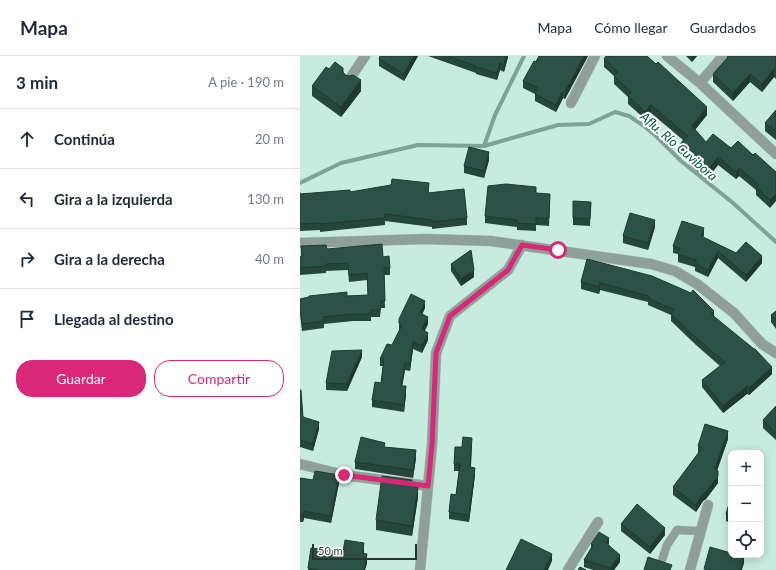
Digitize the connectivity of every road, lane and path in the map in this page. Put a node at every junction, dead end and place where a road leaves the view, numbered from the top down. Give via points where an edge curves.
1 (365, 56) edge
2 (596, 56) edge
3 (667, 56) edge
4 (723, 56) edge
5 (349, 80) edge
6 (700, 83) junction
7 (570, 103) dead end
8 (776, 154) edge
9 (300, 243) edge
10 (522, 245) junction
11 (776, 353) edge
12 (300, 464) edge
13 (428, 486) junction
14 (708, 505) dead end
15 (598, 522) dead end
16 (700, 531) junction
17 (662, 560) edge
18 (420, 570) edge
19 (568, 570) edge
20 (690, 570) edge

1 - 5 street
2 - 7 street
3 - 6 street
4 - 6 street
6 - 8 street
9 - 10 street via 425,239 491,241
10 - 11 street via 650,264 675,271 697,284 734,313 762,344
10 - 13 street via 508,270 450,316 436,353
12 - 13 street via 344,475
13 - 18 street
14 - 16 street
15 - 19 street
16 - 17 lane via 677,530 667,545
16 - 20 street

